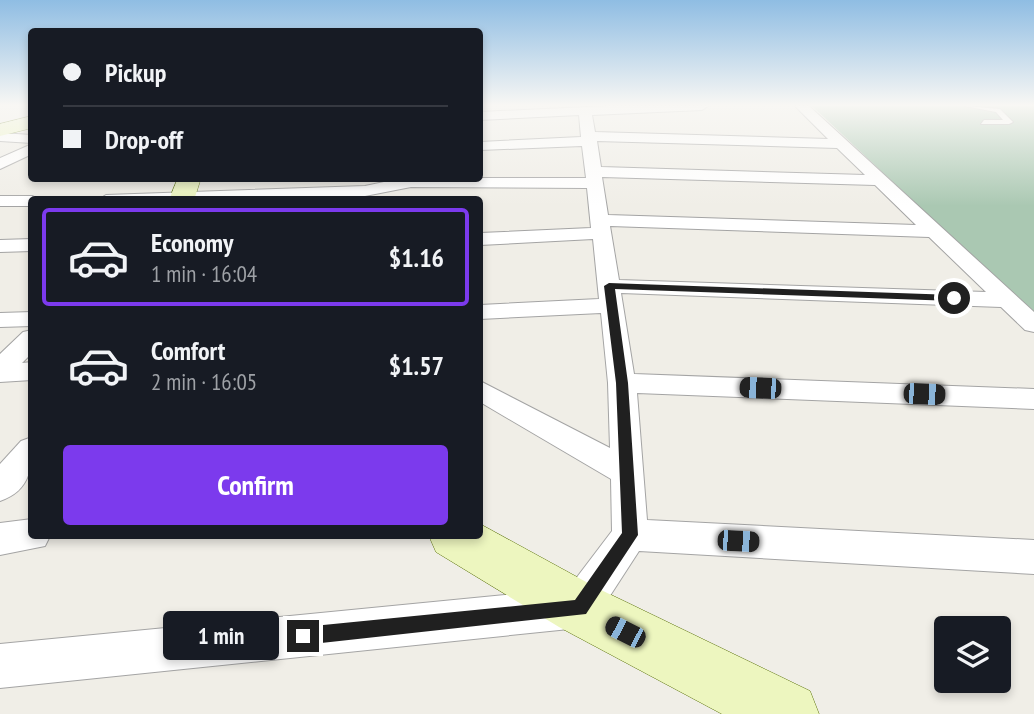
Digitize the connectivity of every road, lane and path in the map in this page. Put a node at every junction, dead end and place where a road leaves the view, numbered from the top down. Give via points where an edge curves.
1 (564, 139) edge
2 (589, 139) edge
3 (626, 139) edge
4 (683, 139) edge
5 (839, 139) edge
6 (748, 141) junction
7 (844, 144) junction
8 (483, 148) edge
9 (28, 150) edge
10 (691, 157) junction
11 (1, 163) edge
12 (508, 164) junction
13 (483, 169) edge
14 (595, 178) junction
15 (771, 178) junction
16 (882, 180) junction
17 (411, 182) edge
18 (184, 192) edge
19 (145, 196) edge
20 (0, 201) edge
21 (28, 201) edge
22 (601, 226) junction
23 (937, 231) junction
24 (483, 239) edge
25 (28, 245) edge
26 (0, 246) edge
27 (611, 296) junction
28 (1007, 300) junction
29 (483, 312) edge
30 (28, 319) edge
31 (0, 320) edge
32 (1034, 325) edge
33 (28, 342) edge
34 (0, 371) edge
35 (28, 371) edge
36 (622, 383) junction
37 (483, 392) edge
38 (1034, 399) edge
39 (28, 454) edge
40 (627, 473) junction
41 (0, 487) edge
42 (630, 535) junction
43 (28, 536) edge
44 (0, 539) edge
45 (459, 539) edge
46 (1034, 557) edge
47 (579, 608) junction
48 (0, 666) edge
49 (787, 714) edge

1 - 12 street
2 - 14 street
3 - 10 street
4 - 10 street
5 - 7 street
6 - 7 street
6 - 10 street
6 - 15 street
7 - 16 street
8 - 12 street
9 - 11 street
10 - 14 street
10 - 15 street
12 - 13 street
12 - 14 street
14 - 22 street
15 - 16 street
16 - 23 street
17 - 18 street via 365,191
18 - 19 street
20 - 21 street
22 - 23 street
22 - 24 street
22 - 27 street
23 - 28 street
25 - 26 street
27 - 28 street
27 - 29 street
27 - 36 street
28 - 32 street
30 - 31 street
33 - 34 street
34 - 35 street
36 - 38 street
36 - 40 street
37 - 40 street
39 - 41 street
40 - 42 street
42 - 46 street
42 - 47 street
43 - 44 street
45 - 47 street
47 - 48 street
47 - 49 street

